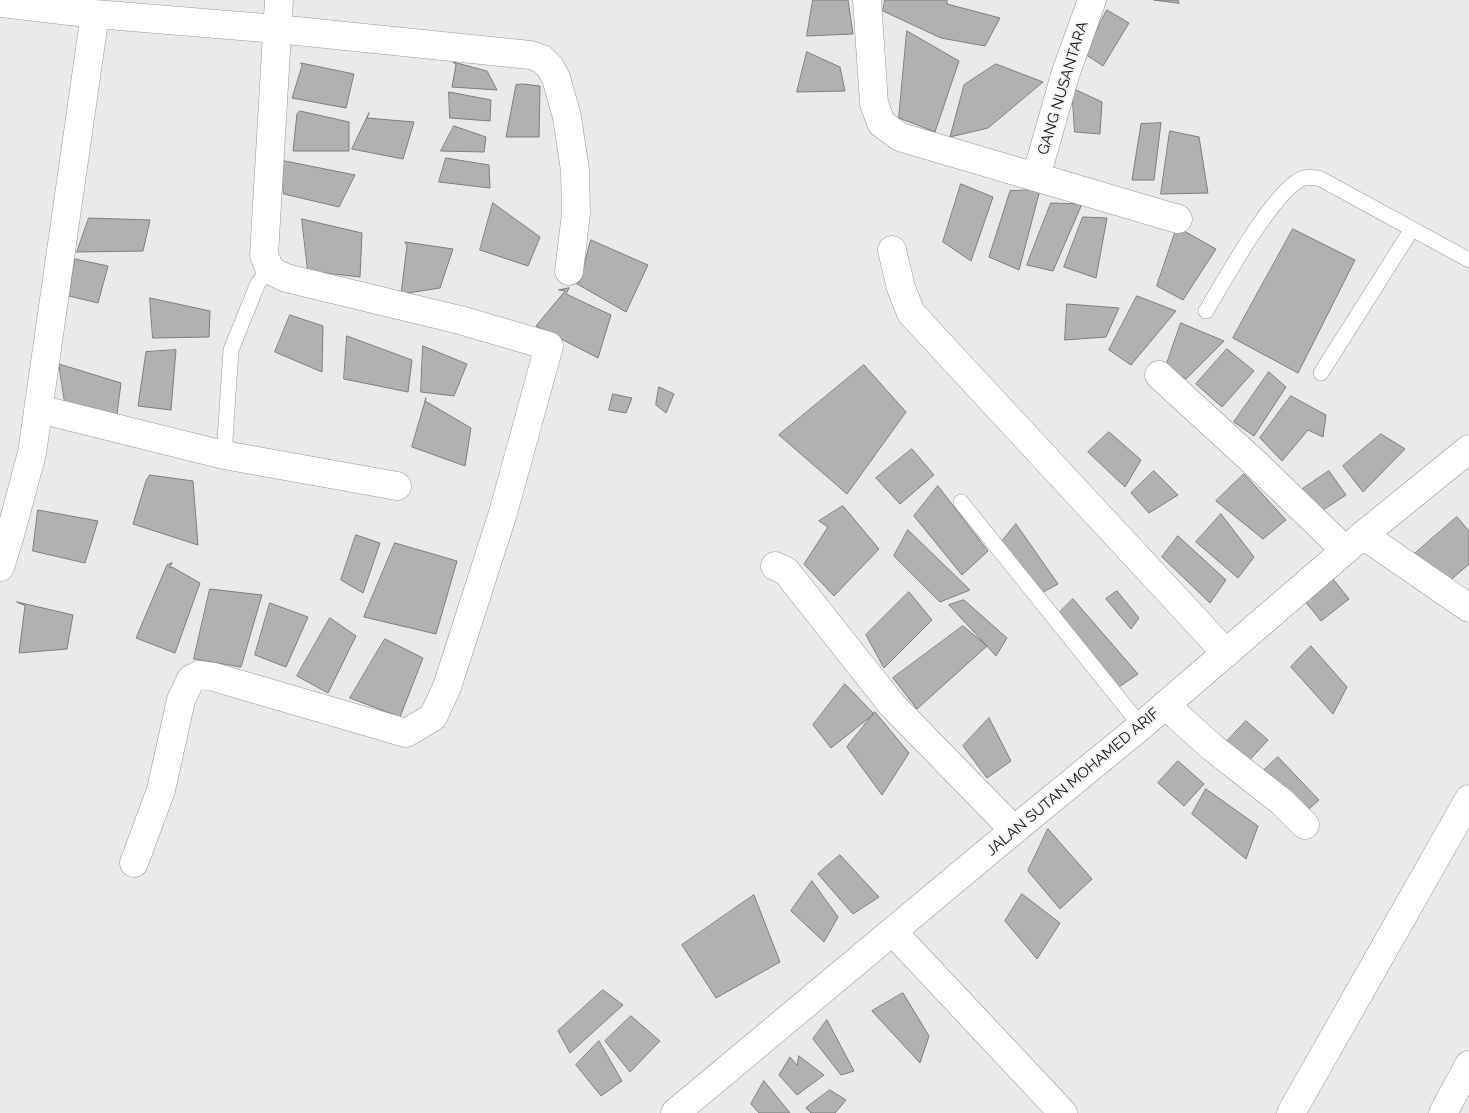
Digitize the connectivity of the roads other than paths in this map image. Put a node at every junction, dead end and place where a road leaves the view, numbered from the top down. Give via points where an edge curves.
1 (278, 0) edge
2 (867, 0) edge
3 (1092, 0) edge
4 (0, 3) edge
5 (95, 14) junction
6 (277, 30) junction
7 (1036, 177) junction
8 (1178, 219) dead end
9 (1412, 228) junction
10 (892, 250) dead end
11 (1469, 260) edge
12 (270, 270) junction
13 (569, 271) dead end
14 (1206, 311) dead end
15 (1322, 373) dead end
16 (1159, 374) dead end
17 (39, 409) junction
18 (1469, 449) edge
19 (224, 455) junction
20 (397, 486) dead end
21 (960, 502) dead end
22 (1354, 543) junction
23 (775, 566) dead end
24 (0, 567) edge
25 (1469, 608) edge
26 (1226, 653) junction
27 (1165, 706) junction
28 (1141, 726) junction
29 (1469, 799) edge
30 (1304, 825) dead end
31 (1014, 830) junction
32 (134, 862) dead end
33 (893, 932) junction
34 (1469, 1065) edge
35 (675, 1113) edge
36 (1063, 1113) edge
37 (1291, 1113) edge
38 (1443, 1113) edge

1 - 6 street
2 - 7 street via 874,102 881,123 900,137
3 - 7 street, GANG NUSANTARA via 1065,74
4 - 5 street
5 - 6 street
5 - 17 street
6 - 12 street via 264,255
6 - 13 street via 530,55 542,60 556,78 568,117 575,170 576,214
7 - 8 street
9 - 11 lane
9 - 14 lane via 1319,178 1304,178 1287,189 1261,223
9 - 15 lane
10 - 26 street via 911,313
12 - 19 lane via 258,283 231,350
12 - 32 street via 286,278 460,320 549,346 503,513 448,687 433,717 406,733 199,675 191,679 181,700 161,790
16 - 22 street via 1255,464
17 - 19 street
17 - 24 street via 25,485
18 - 22 street, JALAN SUTAN MOHAMED ARIF
19 - 20 street
21 - 28 lane
22 - 25 street
22 - 26 street, JALAN SUTAN MOHAMED ARIF
23 - 31 street via 786,571 892,705
26 - 27 street, JALAN SUTAN MOHAMED ARIF
27 - 28 street, JALAN SUTAN MOHAMED ARIF
27 - 30 street via 1212,748 1282,802
28 - 31 street, JALAN SUTAN MOHAMED ARIF
29 - 37 street
31 - 33 street, JALAN SUTAN MOHAMED ARIF
33 - 35 street, JALAN SUTAN MOHAMED ARIF
33 - 36 street
34 - 38 street

